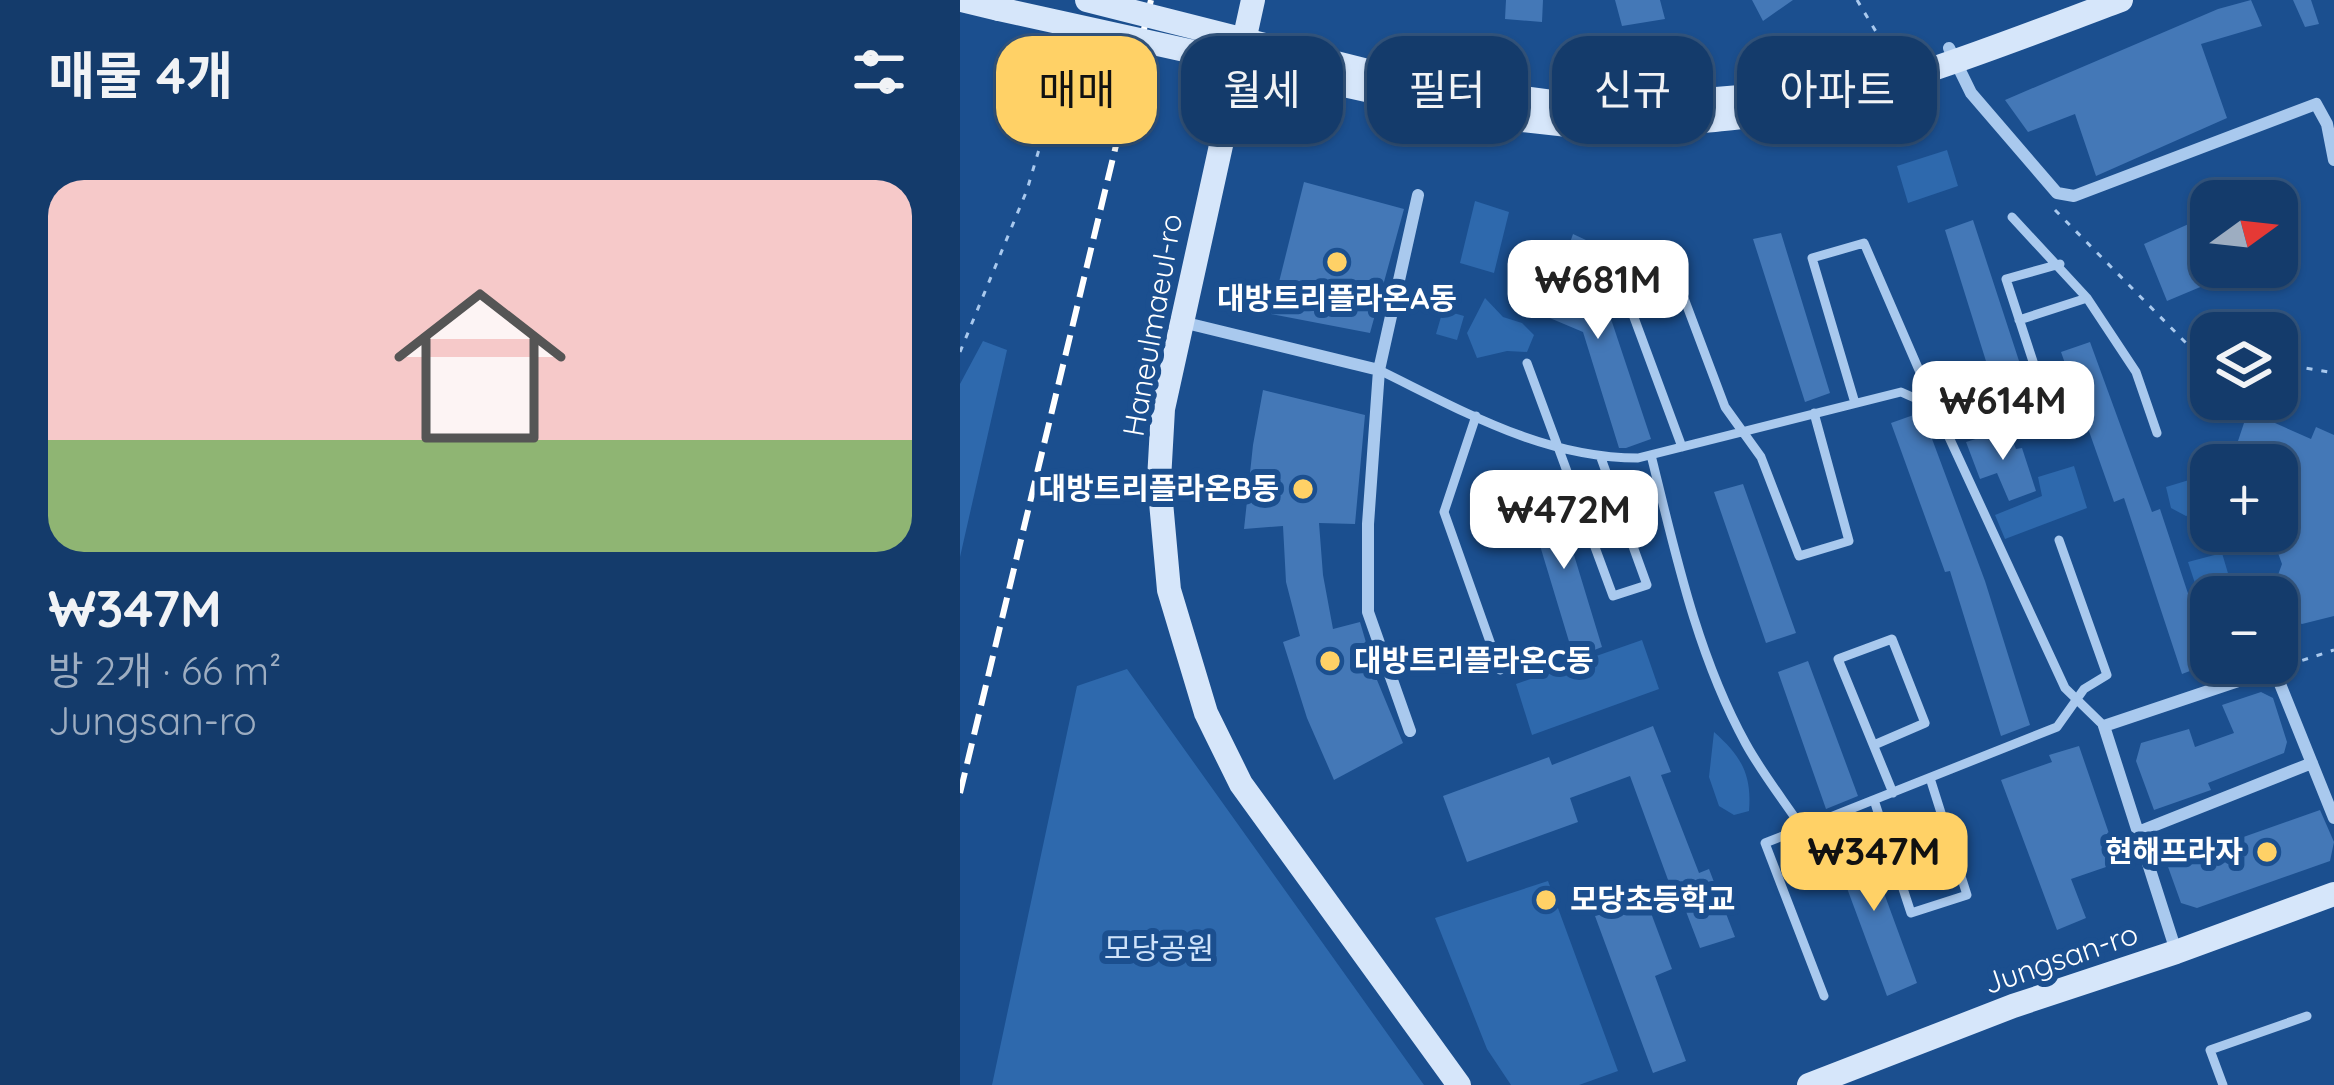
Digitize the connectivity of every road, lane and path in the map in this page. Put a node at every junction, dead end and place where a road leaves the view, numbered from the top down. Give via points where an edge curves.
1 (961, 0) edge
2 (1087, 0) edge
3 (1253, 0) edge
4 (1857, 0) edge
5 (2084, 0) edge
6 (2121, 0) edge
7 (1879, 36) edge
8 (1952, 55) junction
9 (1552, 102) edge
10 (1713, 104) edge
11 (1552, 122) edge
12 (1040, 144) edge
13 (2334, 160) edge
14 (1418, 195) dead end
15 (2055, 210) dead end
16 (2012, 217) dead end
17 (2060, 264) junction
18 (2087, 298) junction
19 (2019, 320) junction
20 (1180, 321) junction
21 (2190, 346) edge
22 (960, 352) edge
23 (1527, 363) dead end
24 (2298, 367) edge
25 (1379, 370) junction
26 (2334, 374) edge
27 (1855, 403) junction
28 (1935, 407) junction
29 (1814, 413) junction
30 (1475, 416) junction
31 (1743, 431) junction
32 (1946, 431) junction
33 (2157, 433) dead end
34 (1682, 447) junction
35 (1561, 451) junction
36 (1651, 454) junction
37 (1601, 458) junction
38 (2060, 540) dead end
39 (2334, 650) edge
40 (2298, 662) edge
41 (1500, 670) dead end
42 (2230, 684) edge
43 (2281, 684) edge
44 (2076, 698) junction
45 (2104, 726) junction
46 (1410, 731) dead end
47 (1874, 745) junction
48 (2312, 763) junction
49 (1930, 778) junction
50 (1893, 793) junction
51 (1874, 800) junction
52 (2334, 818) edge
53 (1802, 828) junction
54 (2138, 832) junction
55 (2334, 894) edge
56 (2176, 952) junction
57 (1824, 996) dead end
58 (2307, 1016) dead end
59 (1459, 1085) edge
60 (1809, 1085) edge
61 (2223, 1085) edge

1 - 11 main road, bridge via 1484,116
2 - 9 main road, bridge via 1415,83
3 - 20 main road, Haneulmaeul-ro
4 - 7 path
5 - 8 main road
6 - 8 main road
8 - 10 main road
8 - 13 street via 1971,93 2057,193 2074,196 2316,104
12 - 22 path
14 - 25 street
15 - 21 path
16 - 17 lane
17 - 18 lane
17 - 19 lane via 2006,279
18 - 19 lane
18 - 33 lane via 2137,372
19 - 32 lane via 2045,398
20 - 25 street
20 - 59 main road, Haneulmaeul-ro via 1163,409 1161,534 1174,611 1207,713 1287,853
23 - 35 lane
24 - 26 path
25 - 30 lane
25 - 46 street via 1368,612
27 - 28 lane via 1901,392
27 - 28 lane via 1812,258 1864,243
27 - 29 lane
28 - 32 lane
29 - 31 lane
29 - 31 lane via 1850,541 1799,556
30 - 35 lane
30 - 41 lane via 1444,512
31 - 34 lane
31 - 34 lane via 1725,406 1670,261 1619,277
32 - 44 lane
34 - 36 lane
35 - 37 lane
35 - 37 lane via 1613,596 1647,585
36 - 37 lane
36 - 53 lane via 1705,649 1745,743
38 - 44 lane via 2107,675
39 - 40 path
42 - 45 street
43 - 48 street
44 - 45 lane
44 - 49 lane via 2056,727
45 - 54 street
47 - 47 lane via 1838,658 1892,639 1925,723
47 - 50 lane
48 - 52 street
48 - 54 street
49 - 50 lane
49 - 51 lane via 1967,896 1911,913
50 - 51 lane
51 - 53 lane
53 - 57 lane via 1765,844
54 - 56 street
55 - 56 main road, Jungsan-ro
56 - 60 main road, Jungsan-ro
58 - 61 lane via 2210,1050

